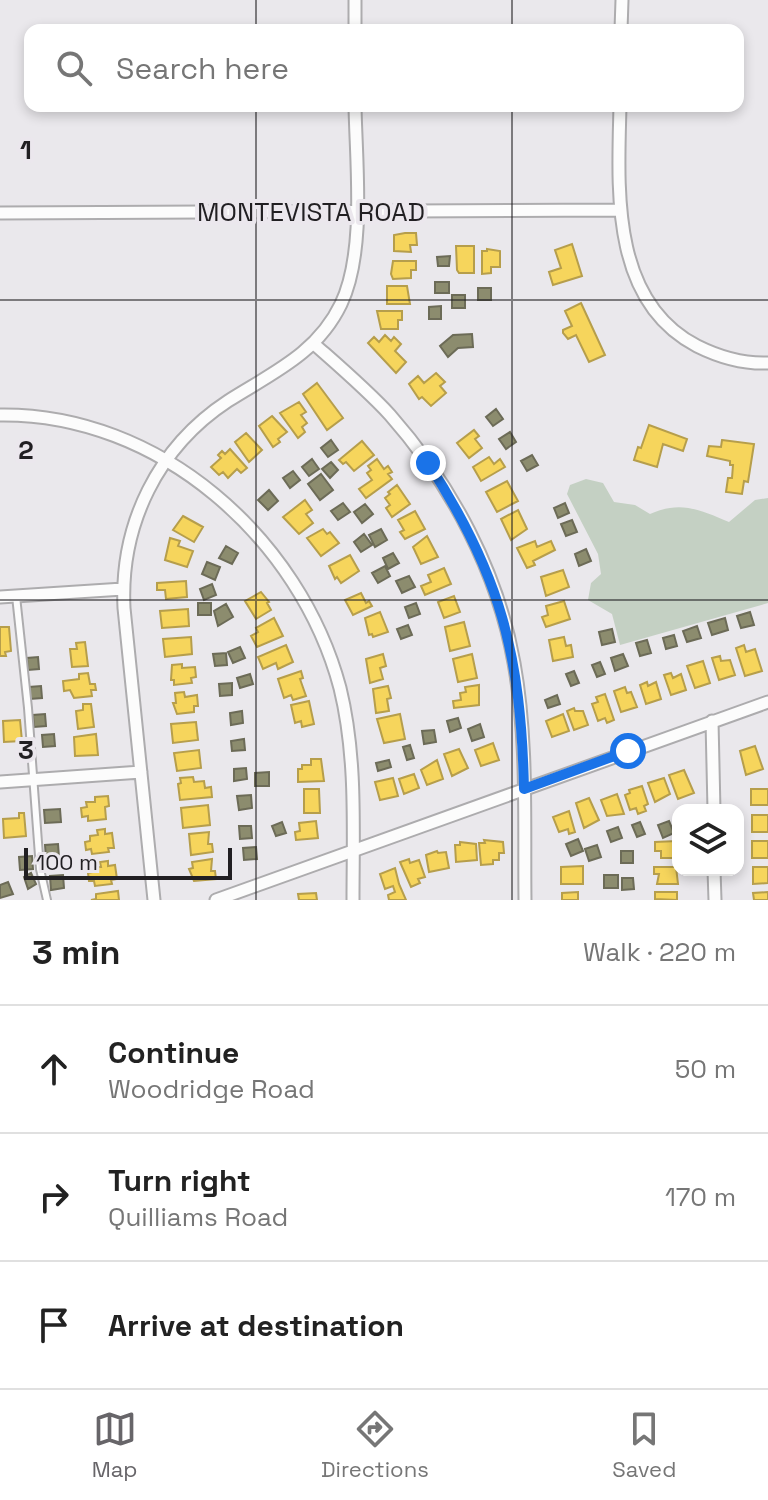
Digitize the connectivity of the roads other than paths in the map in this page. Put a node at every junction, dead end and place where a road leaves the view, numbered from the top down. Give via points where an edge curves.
1 (355, 0) edge
2 (622, 0) edge
3 (355, 24) edge
4 (621, 24) edge
5 (355, 112) edge
6 (620, 112) edge
7 (621, 210) junction
8 (356, 212) junction
9 (0, 213) edge
10 (314, 344) junction
11 (768, 363) edge
12 (0, 415) edge
13 (166, 460) junction
14 (123, 589) junction
15 (16, 596) junction
16 (0, 597) edge
17 (768, 702) edge
18 (712, 721) junction
19 (141, 772) junction
20 (33, 779) junction
21 (0, 782) edge
22 (524, 789) junction
23 (714, 804) edge
24 (353, 852) junction
25 (714, 876) edge
26 (47, 900) edge
27 (154, 900) edge
28 (216, 900) edge
29 (353, 900) edge
30 (525, 900) edge
31 (715, 900) edge

1 - 3 street
2 - 4 street
5 - 8 street
6 - 7 street
7 - 8 street, MONTEVISTA ROAD
7 - 11 street via 634,274 663,321 714,354
8 - 9 street, MONTEVISTA ROAD
8 - 10 street via 349,282
10 - 13 street via 215,410
10 - 22 street via 406,435 447,492 483,562 514,662
12 - 13 street via 86,426
13 - 14 street via 132,530
13 - 24 street via 246,522 277,559 316,625 346,716
14 - 15 street
14 - 19 street
15 - 16 street
15 - 20 lane
17 - 18 street
18 - 22 street
18 - 23 street
19 - 20 street
19 - 27 street
20 - 21 street
20 - 26 lane
22 - 24 street
22 - 30 street
24 - 28 street
24 - 29 street
25 - 31 street

